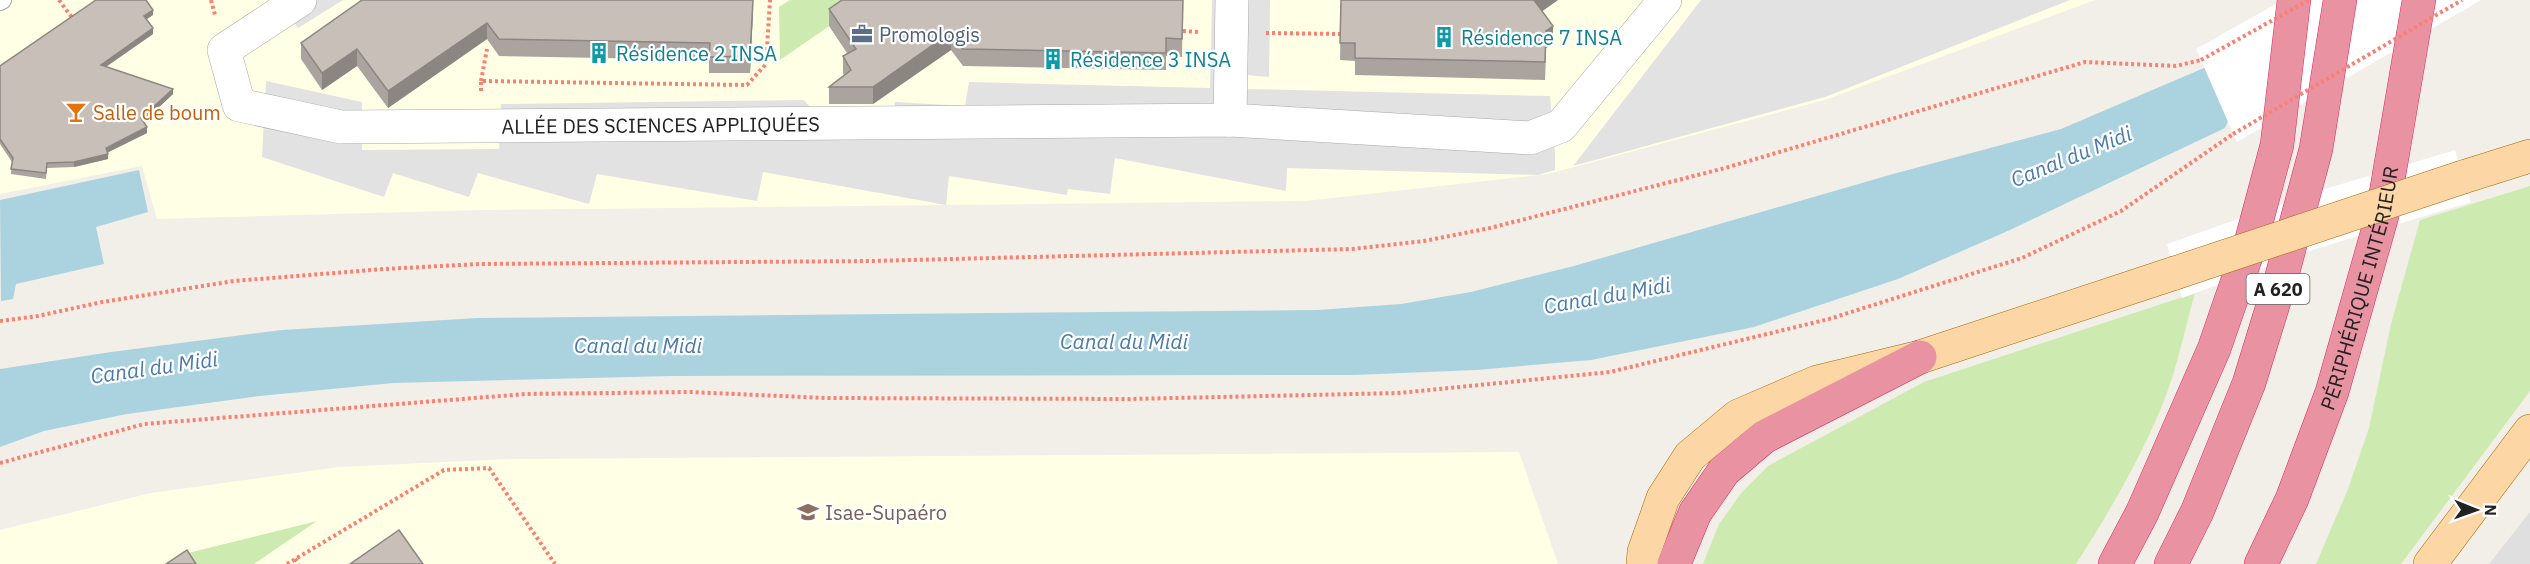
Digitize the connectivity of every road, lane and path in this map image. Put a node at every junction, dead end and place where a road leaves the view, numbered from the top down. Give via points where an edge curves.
1 (59, 0) edge
2 (300, 0) edge
3 (770, 0) edge
4 (1232, 0) edge
5 (1665, 0) edge
6 (2294, 0) edge
7 (2309, 0) edge
8 (2340, 0) edge
9 (2419, 0) edge
10 (2462, 0) edge
11 (75, 20) edge
12 (487, 49) edge
13 (481, 81) junction
14 (1230, 120) junction
15 (481, 126) junction
16 (2530, 156) edge
17 (0, 321) edge
18 (1920, 357) junction
19 (2530, 431) edge
20 (0, 463) edge
21 (295, 558) junction
22 (287, 564) edge
23 (299, 564) edge
24 (555, 564) edge
25 (1643, 564) edge
26 (1674, 564) edge
27 (2115, 564) edge
28 (2171, 564) edge
29 (2261, 564) edge
30 (2430, 564) edge

1 - 11 path
2 - 15 street, ALLÉE DES SCIENCES APPLIQUÉES via 224,50 239,105 340,127
3 - 13 path via 766,64 747,85
4 - 14 street
5 - 14 street, ALLÉE DES SCIENCES APPLIQUÉES via 1561,126 1530,138
6 - 27 highway via 2277,145 2251,242 2214,349 2142,513
7 - 17 path, bridge via 2201,60 2176,66 2085,62 1725,168 1490,228 1388,246 871,261 479,264 384,269 234,281
8 - 28 highway, A 620 via 2316,149 2250,383 2197,512
9 - 29 highway, PÉRIPHÉRIQUE INTÉRIEUR via 2382,216 2332,392 2292,499
10 - 20 path, bridge via 2233,134 2121,211 2022,258 1828,319 1610,372 1399,393 1130,399 826,398 690,392 525,394 144,424
12 - 13 path
13 - 15 path
14 - 15 street, ALLÉE DES SCIENCES APPLIQUÉES
16 - 18 main road, bridge
18 - 25 main road via 1817,382 1738,416 1690,456 1663,498
18 - 26 highway via 1764,437 1724,471 1695,513
19 - 30 main road
21 - 22 path
21 - 23 path
21 - 24 path via 444,470 489,468

